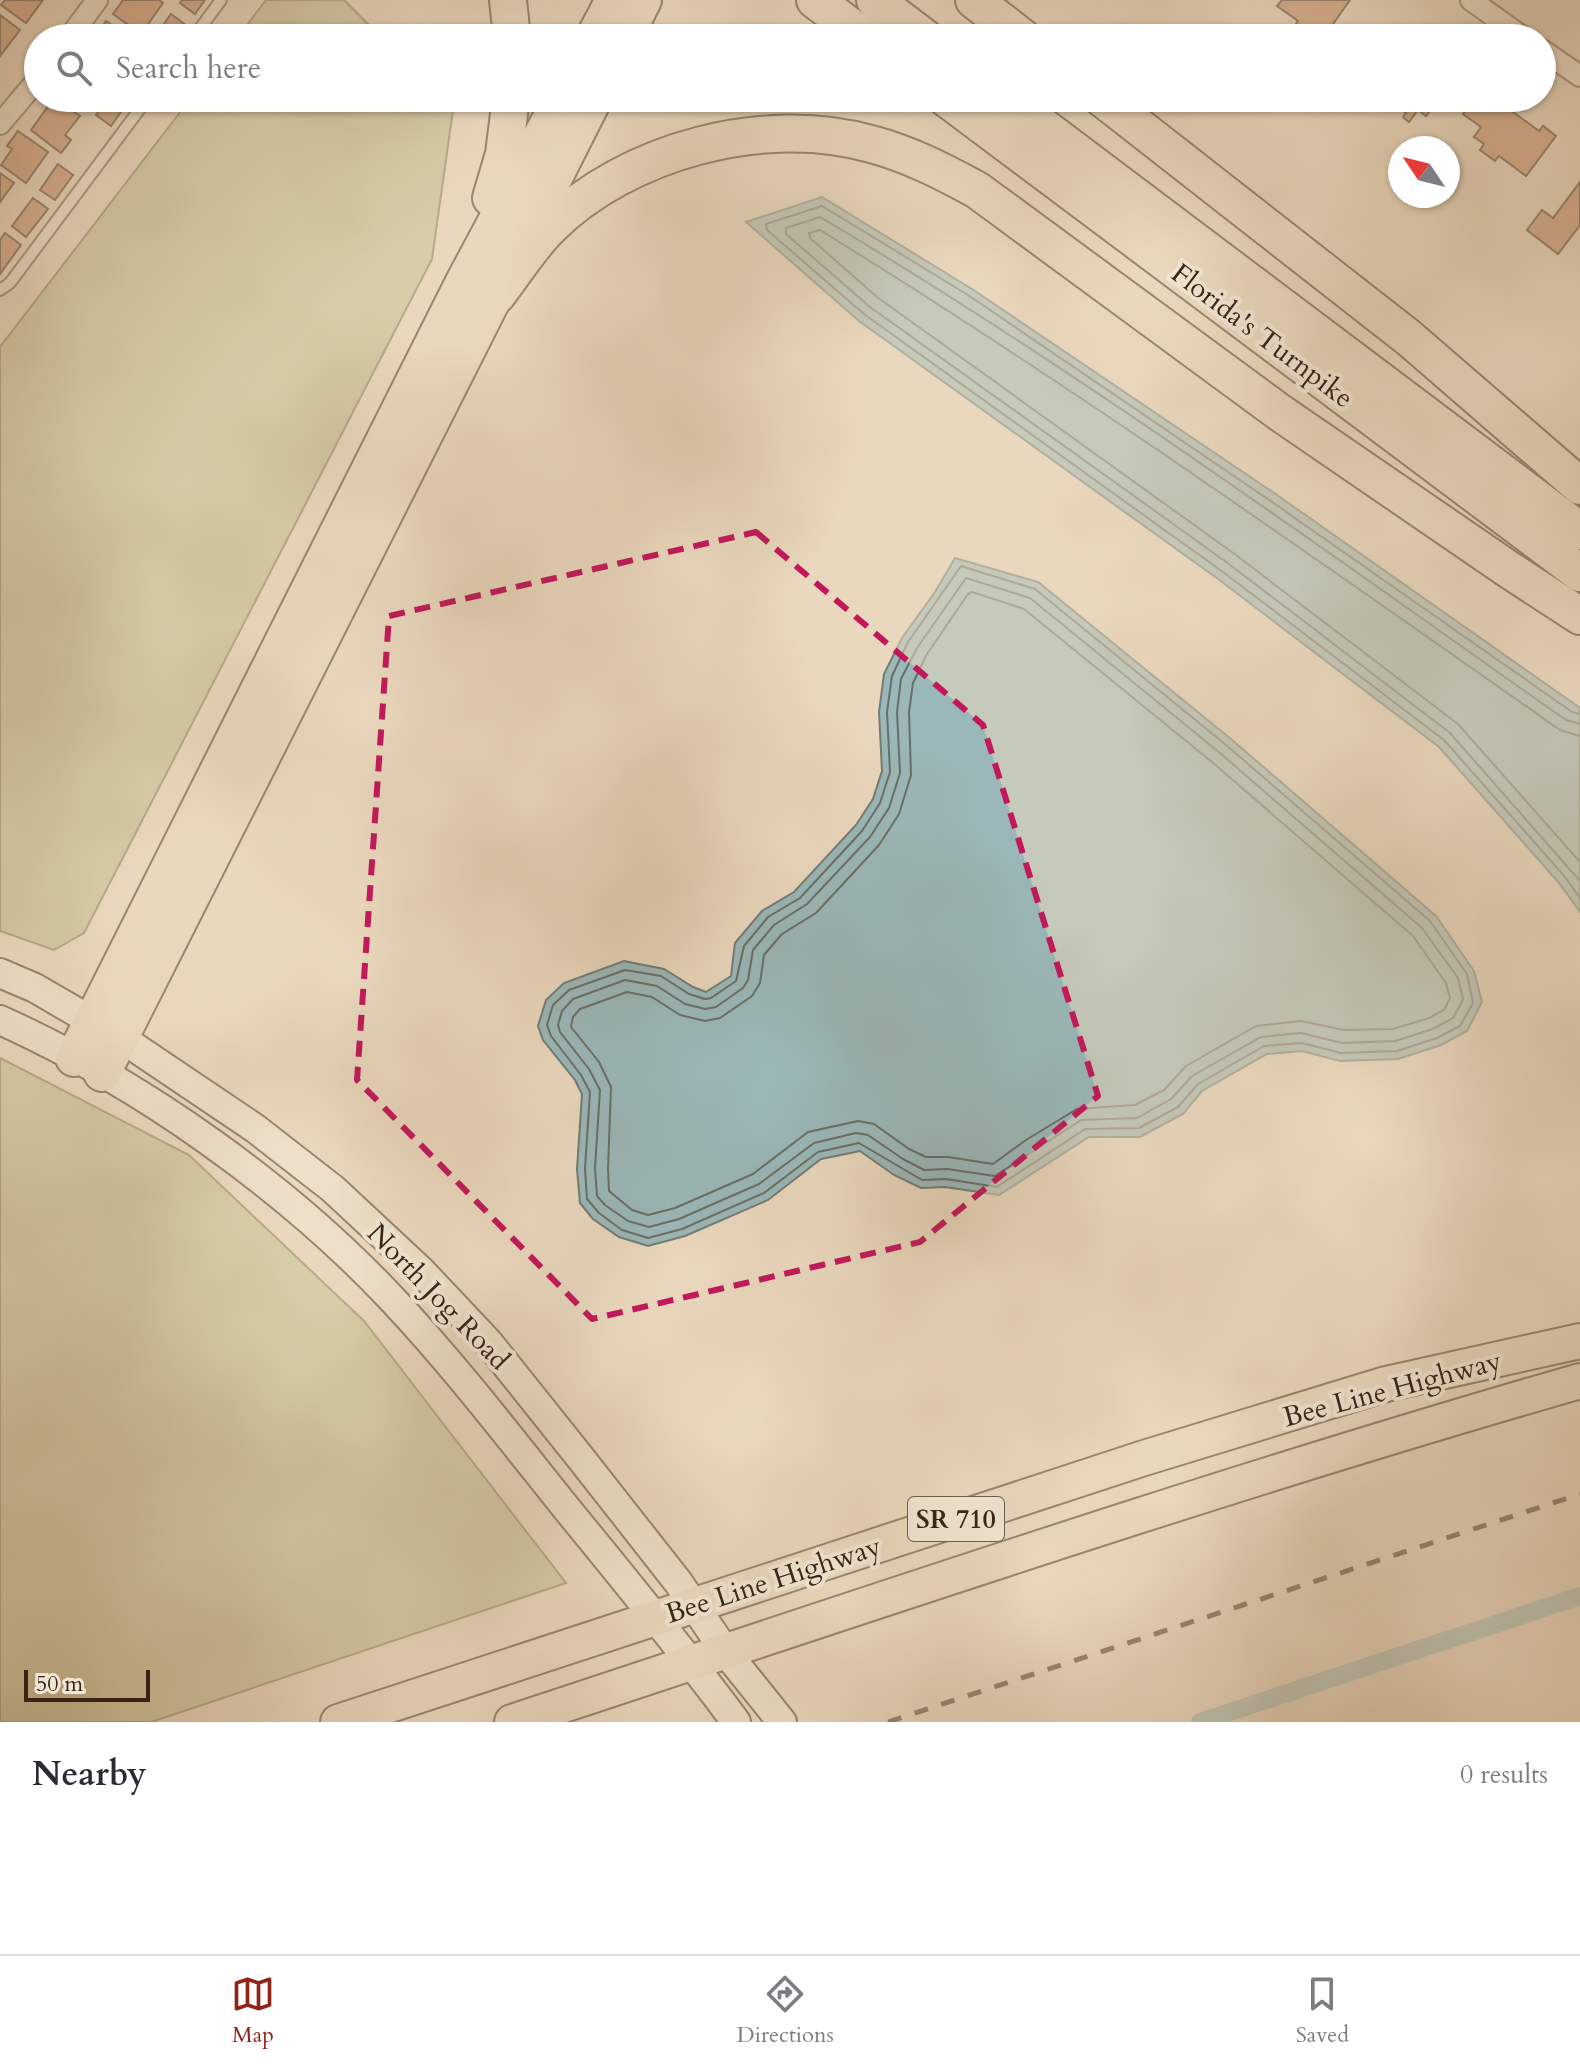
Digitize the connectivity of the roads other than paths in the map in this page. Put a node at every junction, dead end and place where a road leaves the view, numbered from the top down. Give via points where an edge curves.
1 (97, 0) edge
2 (221, 0) edge
3 (508, 0) edge
4 (614, 0) edge
5 (643, 0) edge
6 (815, 0) edge
7 (875, 0) edge
8 (974, 0) edge
9 (1471, 0) edge
10 (79, 24) edge
11 (203, 24) edge
12 (511, 24) edge
13 (601, 24) edge
14 (631, 24) edge
15 (847, 24) edge
16 (907, 24) edge
17 (1005, 24) edge
18 (1504, 24) edge
19 (1556, 60) edge
20 (1580, 76) edge
21 (24, 96) edge
22 (138, 112) edge
23 (509, 112) edge
24 (556, 112) edge
25 (586, 112) edge
26 (965, 112) edge
27 (1024, 112) edge
28 (1120, 112) edge
29 (0, 124) edge
30 (480, 289) junction
31 (0, 290) edge
32 (1580, 486) edge
33 (1580, 531) edge
34 (1580, 573) edge
35 (1580, 616) edge
36 (0, 973) edge
37 (0, 1020) edge
38 (107, 1029) junction
39 (88, 1065) junction
40 (1580, 1341) edge
41 (1580, 1381) edge
42 (693, 1606) junction
43 (654, 1617) junction
44 (725, 1651) junction
45 (692, 1663) junction
46 (338, 1722) edge
47 (512, 1722) edge
48 (736, 1722) edge
49 (782, 1722) edge

1 - 10 street
2 - 11 lane
3 - 12 highway
4 - 13 highway
5 - 14 highway
6 - 15 highway
7 - 16 highway
8 - 17 highway
9 - 18 street
19 - 20 street
21 - 29 street
22 - 31 lane
23 - 30 highway
24 - 30 highway
25 - 30 highway
26 - 34 highway, Florida's Turnpike
27 - 33 highway, Florida's Turnpike
28 - 32 highway via 1409,338
30 - 35 highway via 591,194 631,170 692,147 746,136 807,134 869,143 928,163 977,190 1279,412
30 - 38 highway
36 - 38 main road, North Jog Road
37 - 39 main road, North Jog Road
38 - 39 highway
38 - 42 main road, North Jog Road via 278,1145 421,1271 488,1342
39 - 43 main road, North Jog Road via 253,1176 391,1297
40 - 42 highway, Bee Line Highway / SR 710 via 1386,1384
41 - 44 highway, Bee Line Highway / SR 710 via 1384,1437
42 - 43 highway, Bee Line Highway / SR 710
42 - 44 main road, North Jog Road
43 - 45 main road, North Jog Road
43 - 46 highway, Bee Line Highway / SR 710
44 - 45 highway, Bee Line Highway / SR 710
44 - 49 main road, North Jog Road
45 - 47 highway, Bee Line Highway / SR 710
45 - 48 main road, North Jog Road

